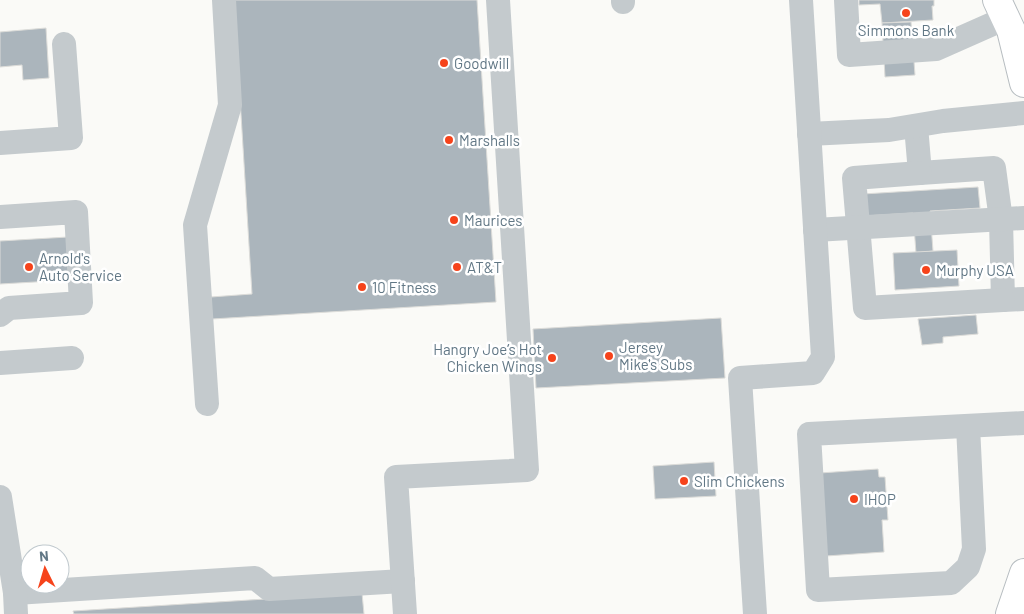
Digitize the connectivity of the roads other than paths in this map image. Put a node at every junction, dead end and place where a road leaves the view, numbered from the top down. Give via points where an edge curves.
1 (224, 0) edge
2 (498, 0) edge
3 (801, 0) edge
4 (846, 0) edge
5 (1001, 9) edge
6 (64, 44) dead end
7 (1024, 83) edge
8 (1024, 113) edge
9 (916, 126) junction
10 (809, 134) junction
11 (0, 143) edge
12 (920, 173) junction
13 (0, 217) edge
14 (1013, 219) edge
15 (857, 228) junction
16 (815, 230) junction
17 (1013, 299) edge
18 (0, 315) edge
19 (72, 358) dead end
20 (0, 363) edge
21 (207, 404) dead end
22 (1024, 423) edge
23 (968, 426) junction
24 (1, 498) edge
25 (1024, 572) edge
26 (402, 581) junction
27 (15, 603) edge
28 (404, 614) edge
29 (755, 614) edge
30 (1010, 614) edge

1 - 21 lane via 230,105 195,225
2 - 26 lane via 527,470 396,477
3 - 10 lane
4 - 5 lane via 849,54 936,49
5 - 7 main road via 1012,30
6 - 11 lane via 71,138
8 - 9 lane
9 - 10 lane
9 - 12 lane
10 - 16 lane
12 - 14 lane via 994,168
12 - 15 lane via 854,178
13 - 18 lane via 76,212 81,304 9,308
14 - 15 lane
14 - 17 lane
15 - 16 lane
15 - 17 lane via 864,308
16 - 29 lane via 823,357 813,373 740,378
19 - 20 lane
22 - 23 lane
23 - 23 lane via 809,434 818,590 951,583 968,567 974,549
24 - 27 lane
25 - 30 main road
26 - 27 lane via 269,589 256,578
26 - 28 lane

